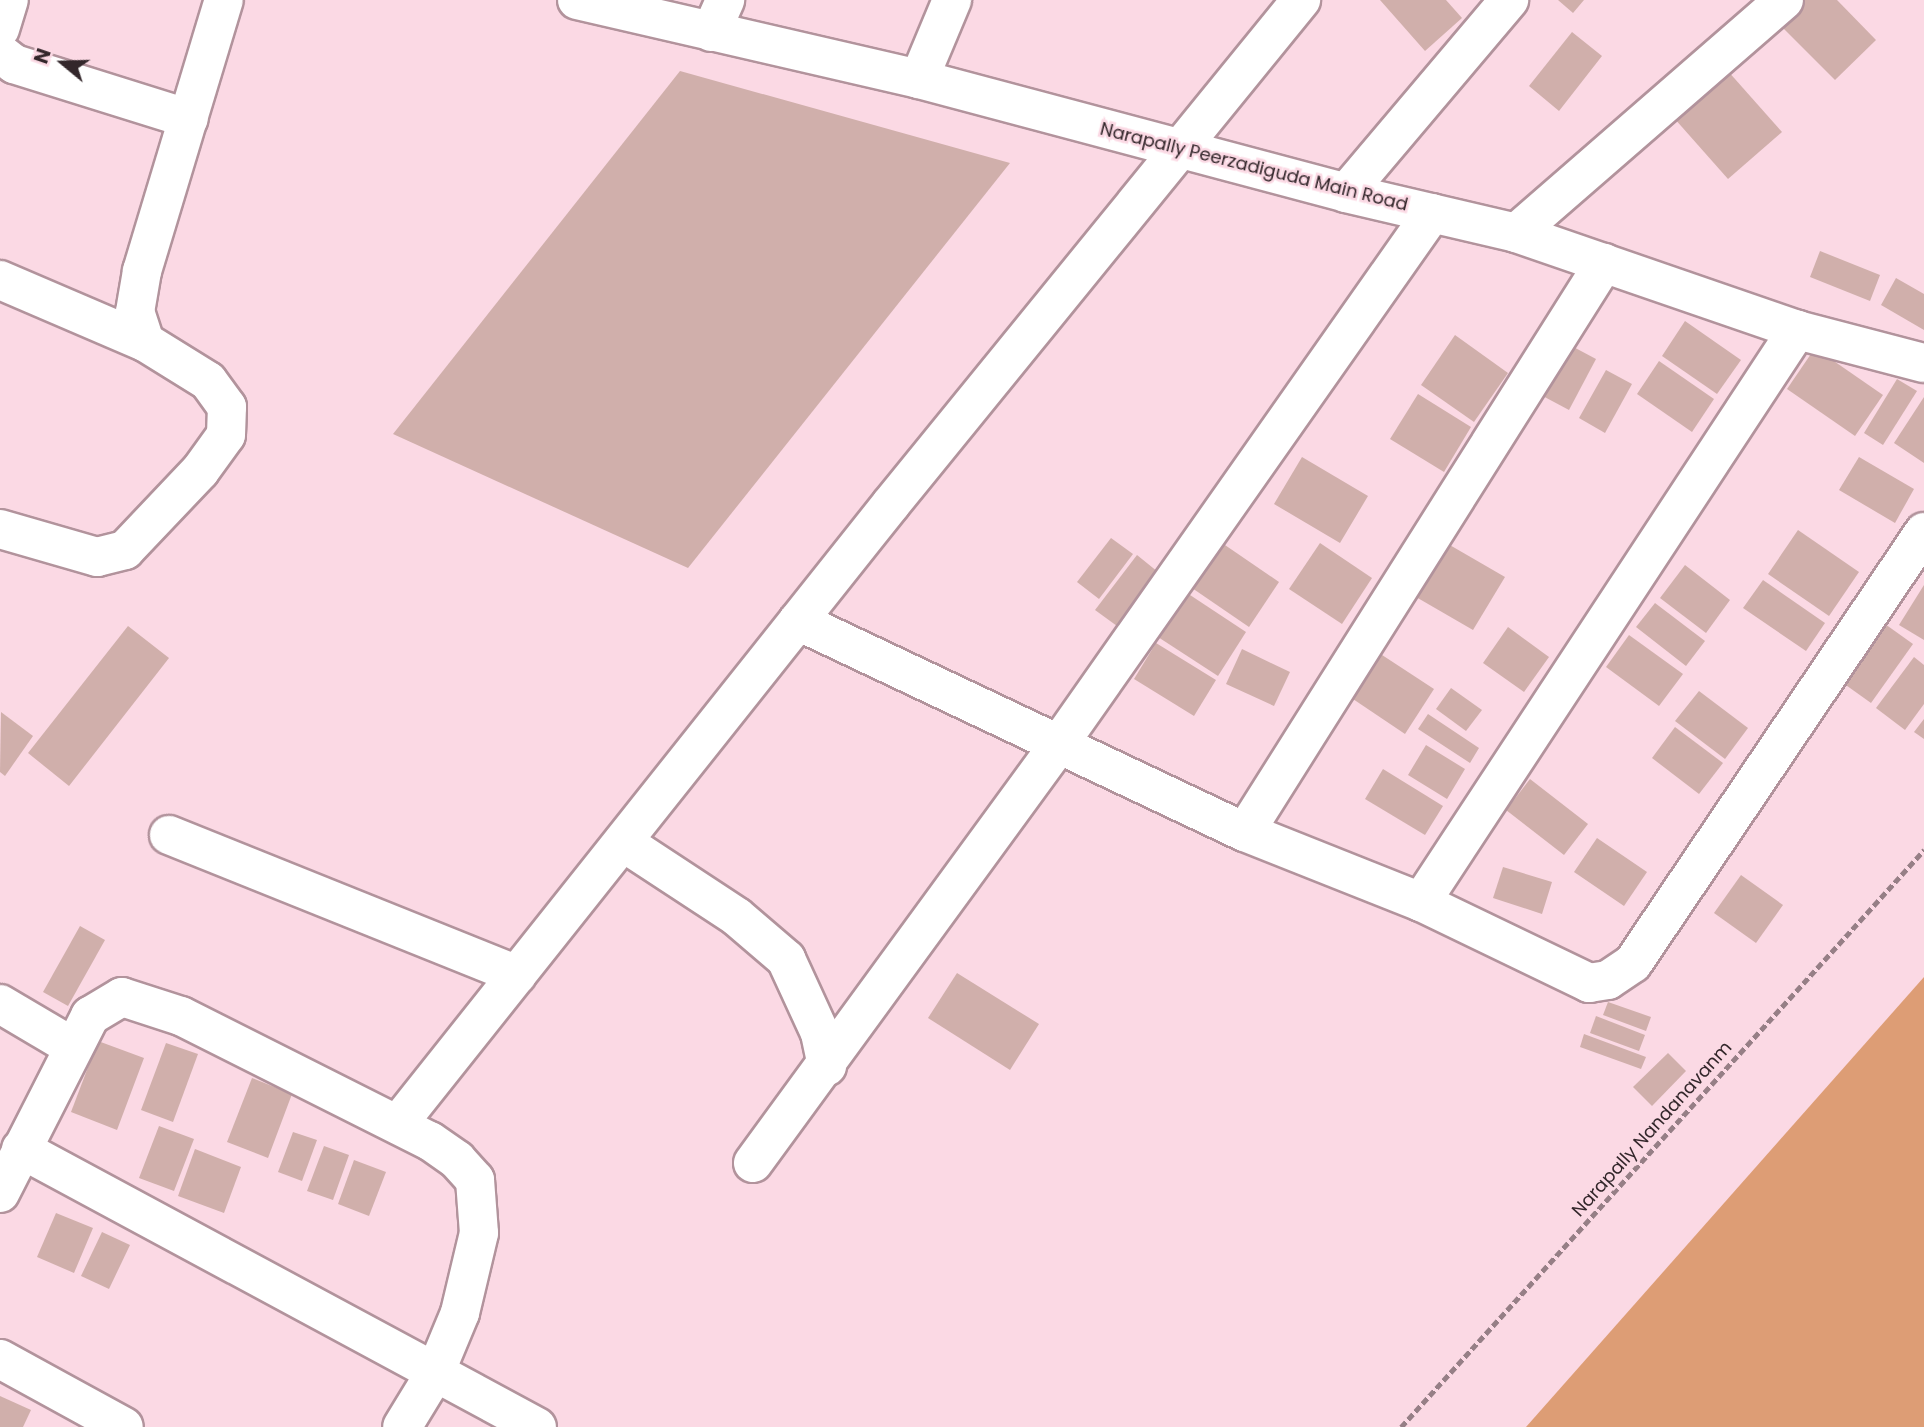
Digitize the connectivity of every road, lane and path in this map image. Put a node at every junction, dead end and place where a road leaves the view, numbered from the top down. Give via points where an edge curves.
1 (9, 0) edge
2 (224, 0) edge
3 (576, 0) edge
4 (952, 0) edge
5 (1301, 0) edge
6 (1509, 0) edge
7 (1784, 0) edge
8 (718, 16) edge
9 (0, 29) edge
10 (0, 53) edge
11 (919, 79) junction
12 (189, 119) junction
13 (1183, 149) junction
14 (1346, 193) junction
15 (1432, 213) junction
16 (1516, 233) junction
17 (1604, 263) junction
18 (0, 279) edge
19 (1797, 330) junction
20 (145, 342) junction
21 (1924, 363) edge
22 (0, 529) edge
23 (1924, 532) edge
24 (798, 621) junction
25 (1059, 744) junction
26 (1245, 832) junction
27 (169, 835) dead end
28 (622, 842) junction
29 (1924, 850) edge
30 (1421, 902) junction
31 (517, 975) junction
32 (0, 1004) edge
33 (73, 1047) junction
34 (827, 1066) junction
35 (398, 1124) junction
36 (21, 1149) junction
37 (753, 1163) dead end
38 (0, 1193) edge
39 (0, 1359) edge
40 (435, 1373) junction
41 (124, 1427) edge
42 (402, 1427) edge
43 (537, 1427) edge
44 (1401, 1427) edge

1 - 9 street
2 - 12 street
3 - 8 street, Narapally Peerzadiguda Main Road
4 - 11 street
5 - 13 street
6 - 14 street
7 - 16 street
8 - 11 street, Narapally Peerzadiguda Main Road
10 - 12 street via 15,64
11 - 13 street, Narapally Peerzadiguda Main Road
12 - 20 street via 142,271 135,312
13 - 14 street, Narapally Peerzadiguda Main Road
13 - 24 street
14 - 15 street, Narapally Peerzadiguda Main Road
15 - 16 street, Narapally Peerzadiguda Main Road
15 - 25 street
16 - 17 street, Narapally Peerzadiguda Main Road
17 - 19 street, Narapally Peerzadiguda Main Road
17 - 26 street
18 - 20 street
19 - 21 street, Narapally Peerzadiguda Main Road
19 - 30 street
20 - 22 street via 208,381 226,407 226,435 200,471 125,550 97,556
23 - 30 street via 1633,963 1608,980 1589,983
24 - 25 street
24 - 28 street
25 - 26 street
25 - 34 street
26 - 30 street
27 - 31 street
28 - 31 street
28 - 34 street via 737,917 786,959 820,1033
29 - 44 path, Narapally Nandanavanm
31 - 35 street
32 - 33 street
33 - 35 street via 90,1016 122,997 181,1016
33 - 36 street
34 - 37 street
35 - 40 street via 457,1160 475,1180 479,1233 460,1313
36 - 38 street
36 - 40 street
39 - 41 street
40 - 42 street
40 - 43 street

